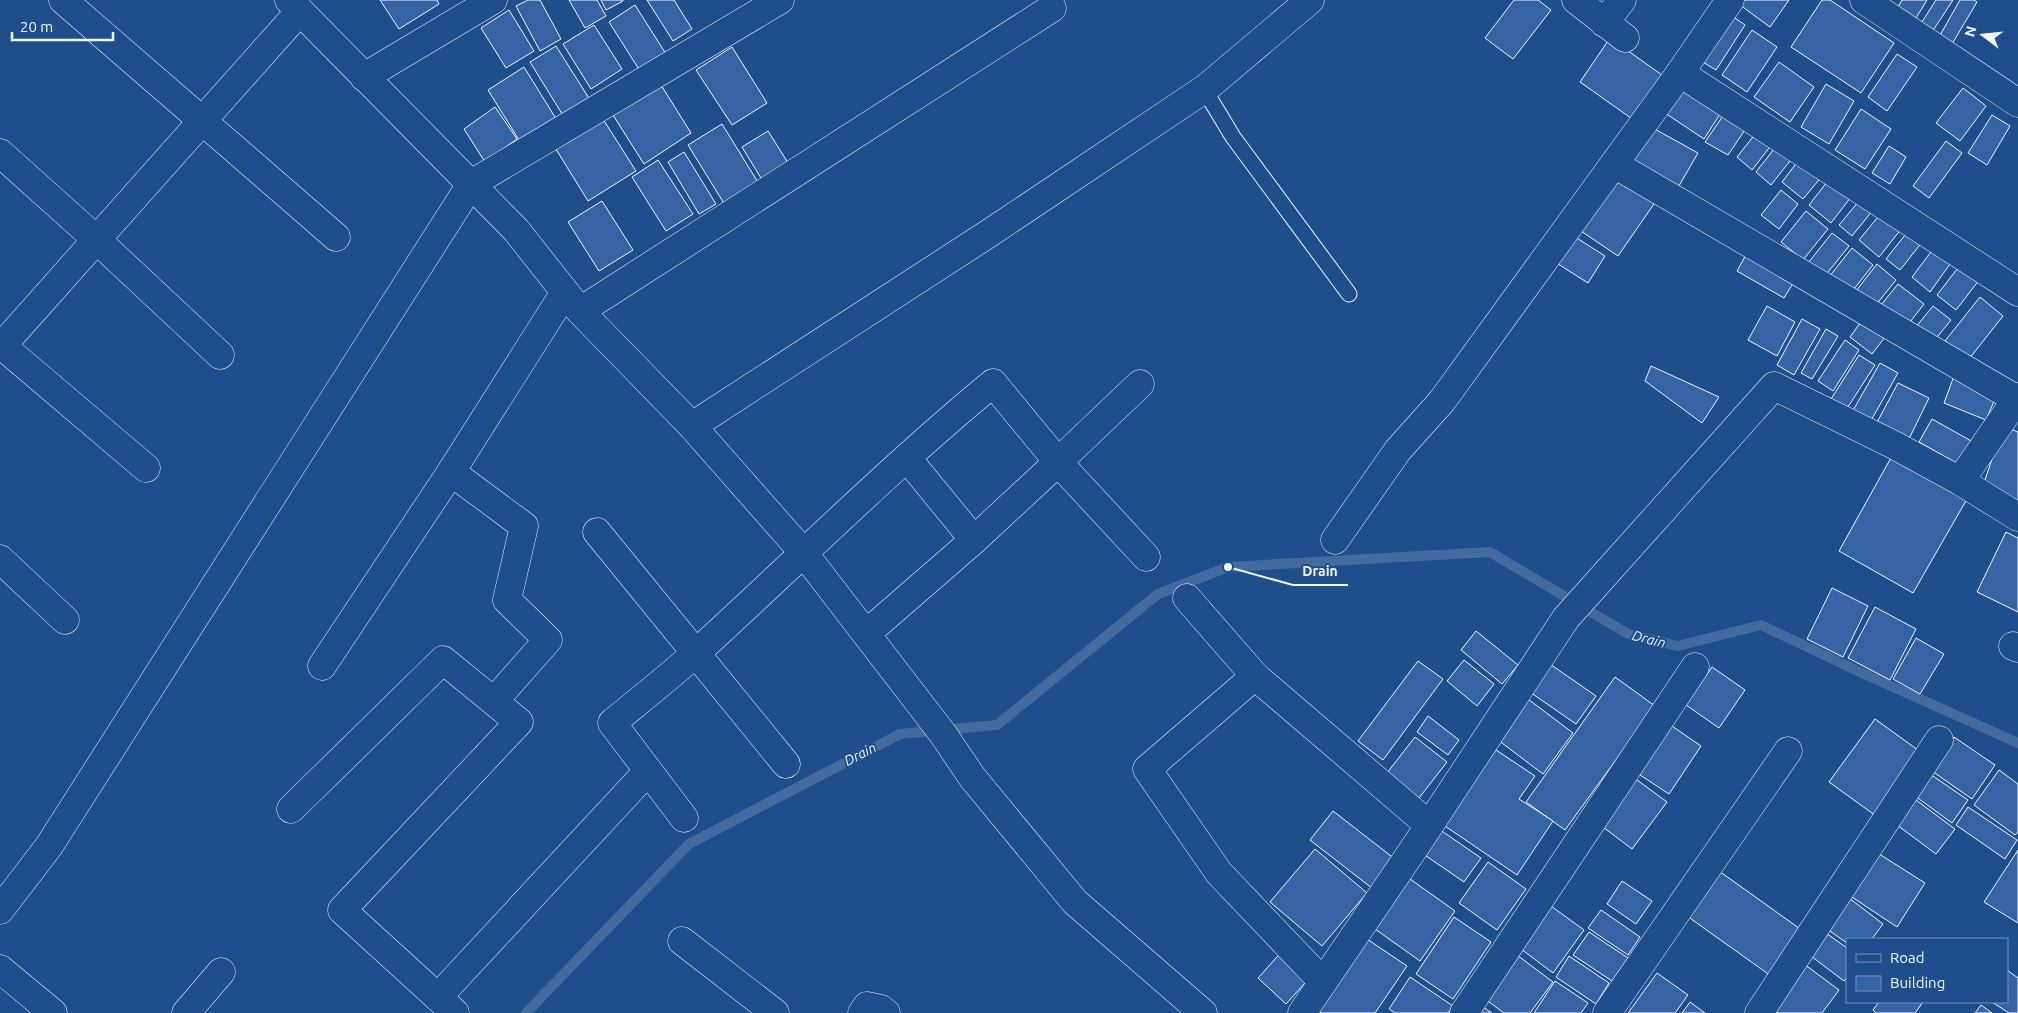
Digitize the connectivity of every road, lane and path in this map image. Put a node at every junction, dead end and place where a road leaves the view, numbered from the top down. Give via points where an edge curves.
1 (63, 0) edge
2 (493, 0) edge
3 (780, 0) edge
4 (1310, 0) edge
5 (1576, 0) edge
6 (1622, 0) edge
7 (1730, 0) edge
8 (1864, 0) edge
9 (294, 6) edge
10 (1052, 8) dead end
11 (1680, 73) junction
12 (364, 77) junction
13 (1204, 89) junction
14 (2018, 104) edge
15 (202, 122) junction
16 (0, 153) edge
17 (1614, 164) junction
18 (471, 184) junction
19 (336, 237) dead end
20 (98, 240) junction
21 (2018, 292) edge
22 (1349, 294) dead end
23 (573, 301) junction
24 (1, 346) edge
25 (220, 355) dead end
26 (1140, 384) dead end
27 (2017, 398) edge
28 (692, 426) junction
29 (907, 458) junction
30 (1058, 462) junction
31 (146, 468) dead end
32 (451, 472) junction
33 (1960, 481) junction
34 (2018, 517) edge
35 (597, 532) dead end
36 (974, 540) junction
37 (1335, 540) dead end
38 (803, 552) junction
39 (1146, 556) dead end
40 (0, 559) edge
41 (1187, 598) dead end
42 (65, 620) dead end
43 (867, 633) junction
44 (695, 653) junction
45 (322, 666) dead end
46 (1695, 667) dead end
47 (1255, 676) junction
48 (494, 701) junction
49 (1939, 740) dead end
50 (1788, 751) dead end
51 (786, 764) dead end
52 (648, 771) junction
53 (291, 809) dead end
54 (684, 818) dead end
55 (1429, 825) junction
56 (0, 910) edge
57 (682, 940) dead end
58 (0, 969) edge
59 (221, 972) dead end
60 (1323, 982) junction
61 (446, 1005) edge
62 (53, 1013) edge
63 (186, 1013) edge
64 (775, 1013) edge
65 (862, 1013) edge
66 (886, 1013) edge
67 (1203, 1013) edge
68 (1302, 1013) edge
69 (1464, 1013) edge
70 (1607, 1013) edge
71 (1759, 1013) edge

1 - 15 street
2 - 12 street
3 - 18 street
4 - 13 street
5 - 6 street via 1614,30
7 - 11 street
8 - 14 street
9 - 12 street
9 - 15 street
10 - 23 street
11 - 17 street
11 - 21 street
12 - 18 street
13 - 22 lane via 1233,137
13 - 28 street
15 - 19 street
15 - 20 street
16 - 20 street
17 - 27 street
17 - 37 street via 1442,401 1398,450
18 - 23 street via 516,230
18 - 56 street via 49,846
20 - 24 street
20 - 25 street
23 - 28 street
23 - 32 street
24 - 31 street
26 - 30 street
27 - 33 street
28 - 38 street
29 - 30 street via 993,383
29 - 36 street
29 - 38 street
30 - 36 street
30 - 39 street
32 - 45 street
32 - 48 street via 524,526 506,600 548,640
33 - 34 street
33 - 55 street via 1774,386 1566,618
35 - 44 street
36 - 43 street
38 - 43 street
38 - 44 street
40 - 42 street
41 - 47 street
43 - 67 street via 972,777 1075,902
44 - 51 street
44 - 52 street via 612,723
46 - 69 street
47 - 55 street
47 - 60 street via 1147,769 1219,873
48 - 53 street via 443,660
48 - 61 street via 519,722 342,910
49 - 71 street
50 - 70 street
52 - 54 street
52 - 61 street
55 - 60 street
57 - 64 street
58 - 62 street
59 - 63 street
60 - 68 street
65 - 66 street via 867,1006

